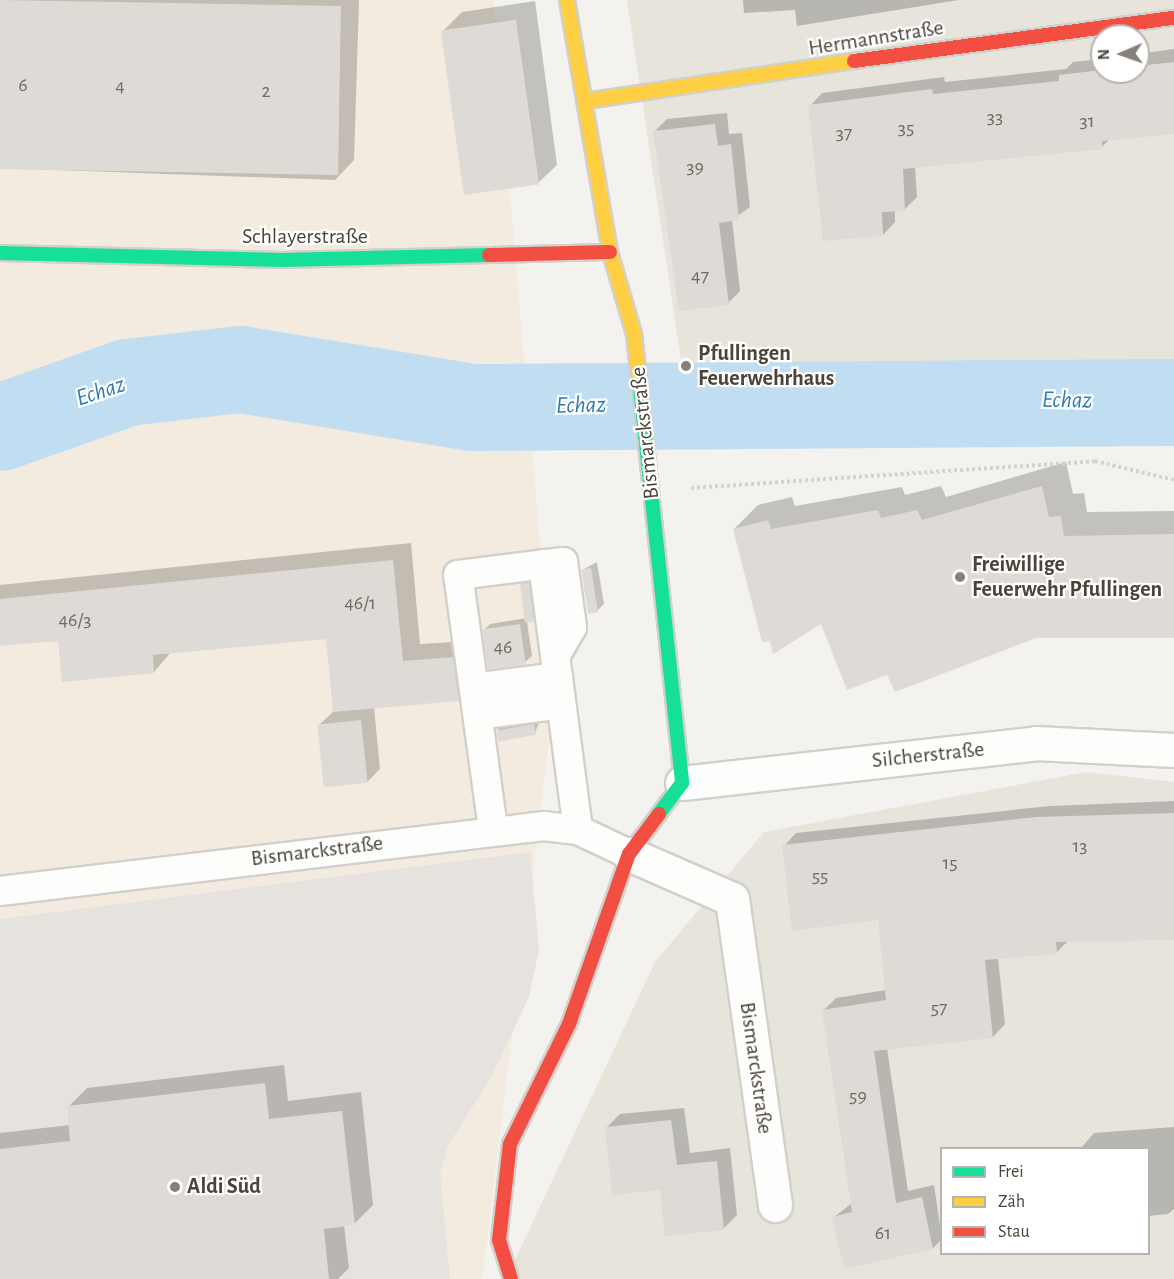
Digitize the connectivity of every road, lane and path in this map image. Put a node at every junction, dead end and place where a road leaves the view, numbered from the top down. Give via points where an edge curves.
1 (567, 0) edge
2 (1174, 18) edge
3 (586, 101) junction
4 (610, 252) junction
5 (0, 253) edge
6 (1174, 480) edge
7 (652, 490) junction
8 (558, 679) junction
9 (476, 702) junction
10 (1174, 750) edge
11 (682, 783) junction
12 (493, 829) junction
13 (578, 830) junction
14 (629, 854) junction
15 (0, 891) edge
16 (775, 1205) dead end
17 (511, 1279) edge

1 - 3 street, Bismarckstraße
2 - 3 street, Hermannstraße via 1010,37
3 - 4 street, Bismarckstraße
4 - 5 street, Schlayerstraße via 282,260
4 - 7 street, Bismarckstraße via 634,334
6 - 7 path via 1095,461
7 - 11 street, Bismarckstraße
8 - 9 lane
8 - 9 lane via 543,564 458,575
8 - 13 lane
9 - 12 lane
10 - 11 street, Silcherstraße via 1036,743
11 - 14 street
12 - 13 lane, Bismarckstraße
12 - 15 lane, Bismarckstraße
13 - 14 lane, Bismarckstraße
14 - 16 street, Bismarckstraße via 732,899
14 - 17 street via 569,1024 510,1144 499,1239

